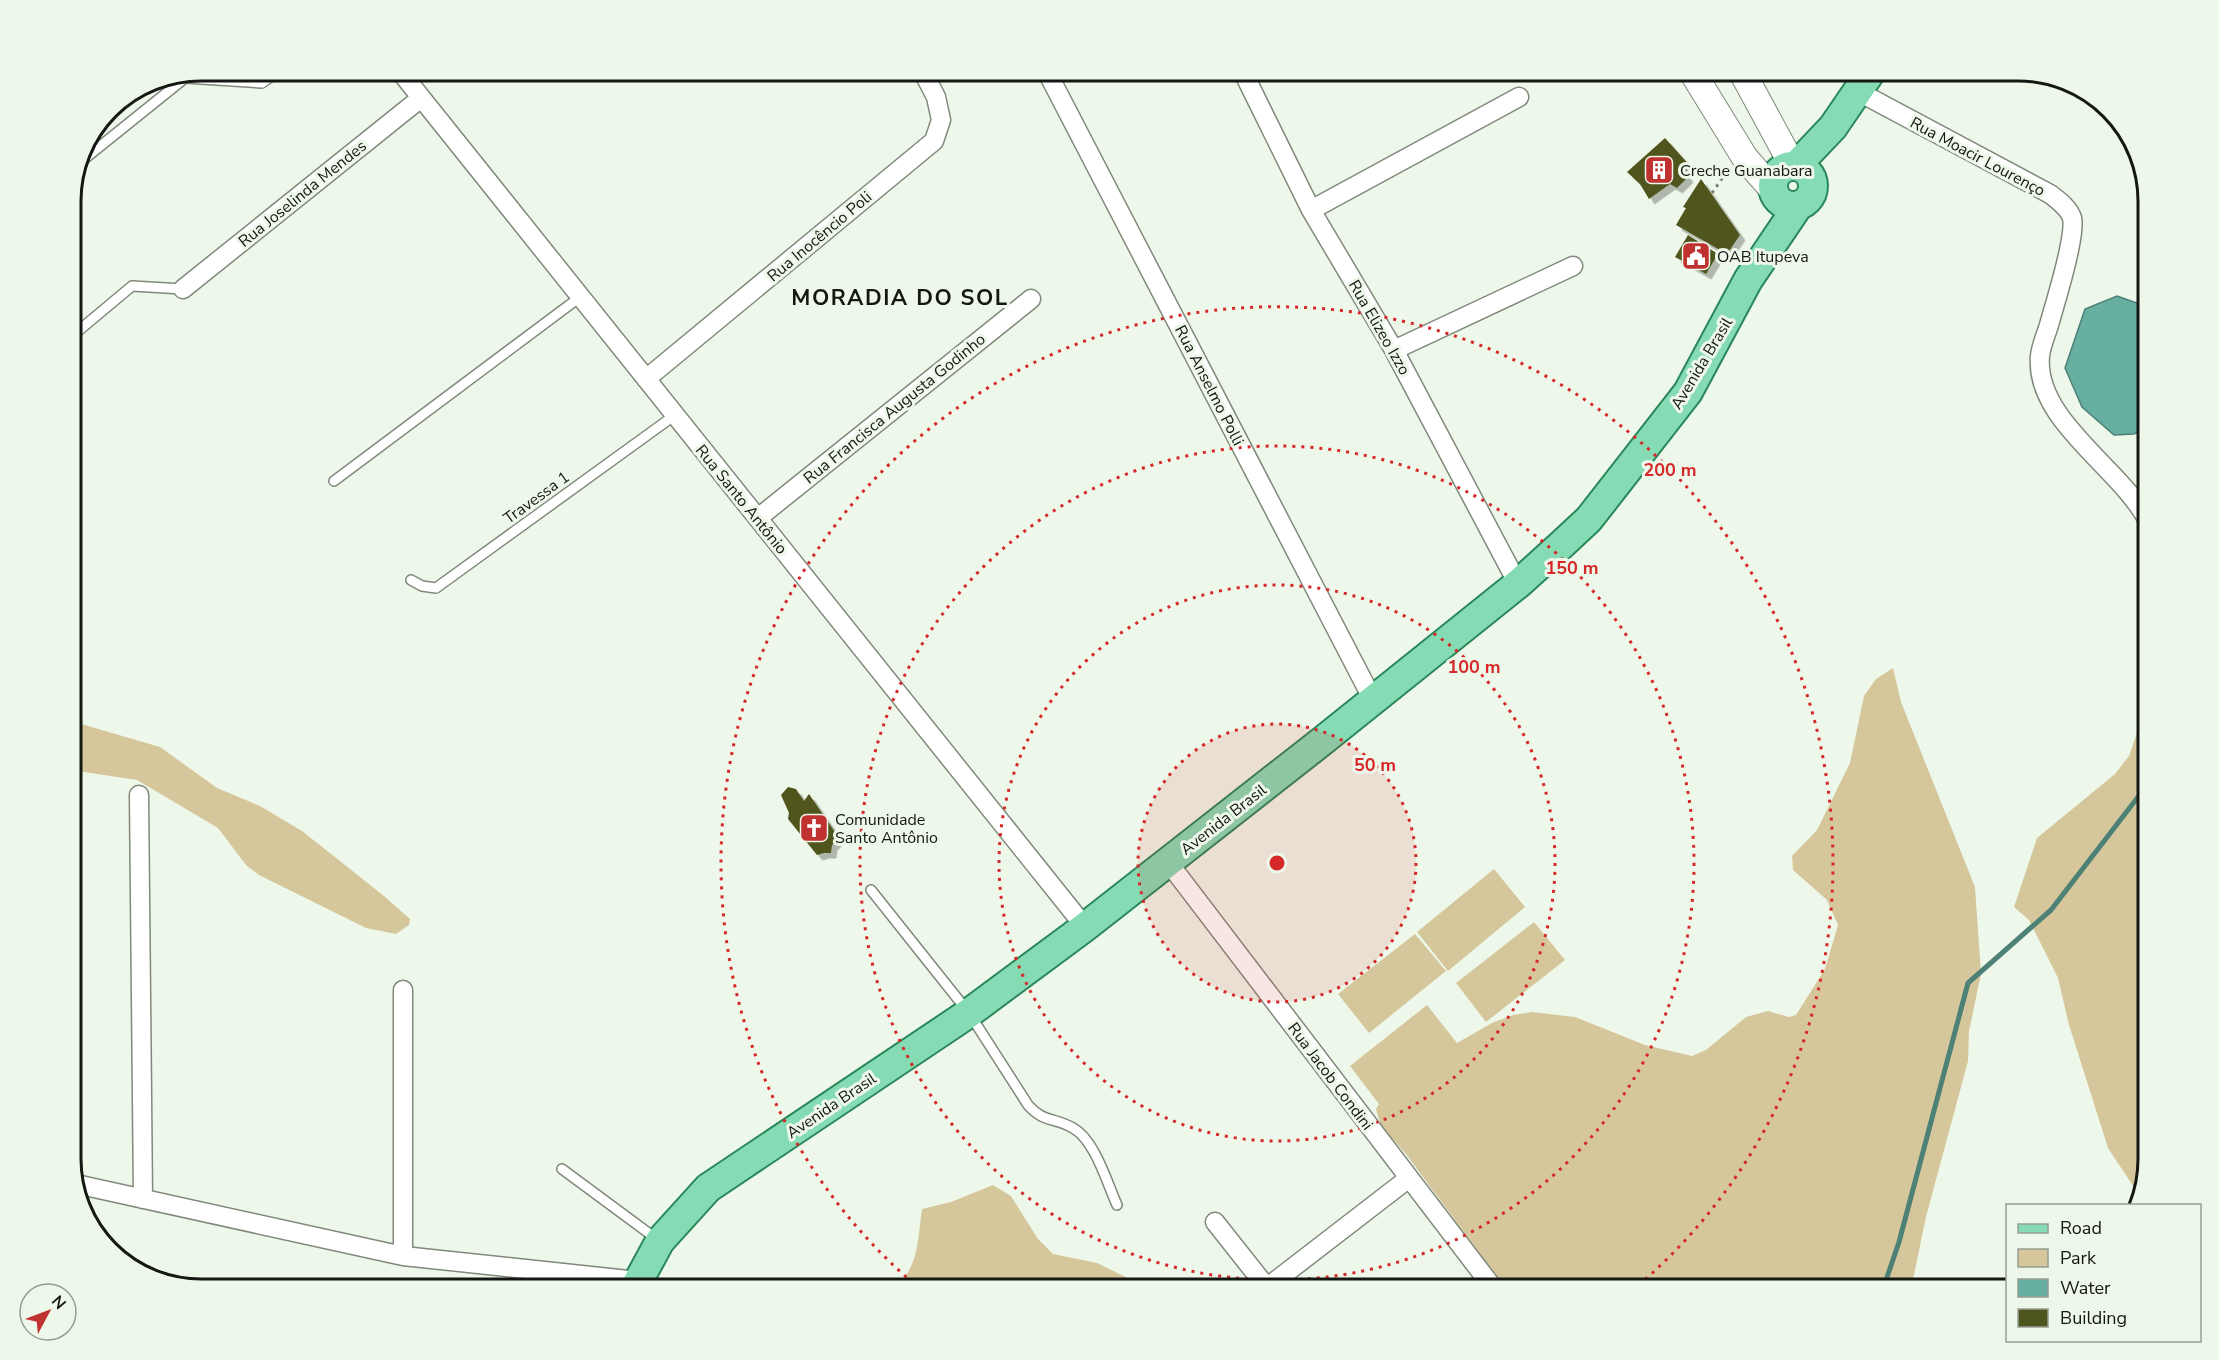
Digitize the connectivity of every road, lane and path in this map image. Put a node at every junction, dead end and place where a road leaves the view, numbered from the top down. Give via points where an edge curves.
1 (240, 81) edge
2 (265, 81) edge
3 (408, 81) edge
4 (928, 81) edge
5 (1052, 81) edge
6 (1247, 81) edge
7 (1698, 81) edge
8 (1746, 81) edge
9 (1866, 81) edge
10 (175, 84) edge
11 (1519, 97) dead end
12 (421, 98) junction
13 (91, 153) edge
14 (1731, 166) dead end
15 (1791, 185) junction
16 (1712, 193) dead end
17 (1311, 210) junction
18 (1573, 266) dead end
19 (183, 289) joint
20 (580, 297) junction
21 (1031, 298) dead end
22 (81, 328) edge
23 (1394, 350) junction
24 (646, 379) junction
25 (675, 415) junction
26 (334, 481) dead end
27 (2138, 506) edge
28 (758, 518) junction
29 (411, 580) dead end
30 (1518, 584) junction
31 (1373, 700) junction
32 (139, 795) dead end
33 (1168, 862) junction
34 (871, 890) dead end
35 (1086, 927) junction
36 (403, 990) dead end
37 (969, 1013) junction
38 (562, 1169) dead end
39 (1409, 1178) junction
40 (84, 1186) edge
41 (143, 1199) junction
42 (1117, 1205) dead end
43 (1215, 1222) dead end
44 (660, 1241) junction
45 (403, 1256) junction
46 (588, 1279) edge
47 (639, 1279) edge
48 (1259, 1279) edge
49 (1280, 1279) edge
50 (1486, 1279) edge

1 - 2 lane
3 - 12 street, Rua Santo Antônio
4 - 24 street, Rua Inocêncio Poli via 941,120 934,141
5 - 31 street, Rua Anselmo Polli
6 - 17 street, Rua Elizeo Izzo
7 - 15 main road via 1745,158
8 - 15 main road
9 - 15 main road, Avenida Brasil
9 - 27 street, Rua Moacir Lourenço via 2050,194 2072,218 2064,275 2040,356 2042,377 2060,417
10 - 13 lane
11 - 17 street
12 - 19 street, Rua Joselinda Mendes
12 - 20 street, Rua Santo Antônio
14 - 16 path
15 - 30 main road, Avenida Brasil via 1748,280 1688,392 1589,519
17 - 23 street, Rua Elizeo Izzo
18 - 23 street
19 - 22 lane via 132,286
20 - 24 street, Rua Santo Antônio
20 - 26 lane
21 - 28 street, Rua Francisca Augusta Godinho
23 - 30 street, Rua Elizeo Izzo
24 - 25 street, Rua Santo Antônio
25 - 28 street, Rua Santo Antônio
25 - 29 lane, Travessa 1 via 436,588
28 - 35 street, Rua Santo Antônio
30 - 31 main road, Avenida Brasil
31 - 33 main road, Avenida Brasil
32 - 41 street
33 - 35 main road, Avenida Brasil
33 - 39 street, Rua Jacob Condini
34 - 37 lane
35 - 37 main road, Avenida Brasil
36 - 45 street
37 - 42 lane via 1036,1115 1058,1120 1089,1142
37 - 44 main road, Avenida Brasil via 708,1188
38 - 44 lane
39 - 49 street
39 - 50 street, Rua Jacob Condini
40 - 41 street
41 - 45 street
43 - 48 street
44 - 47 main road, Avenida Brasil
45 - 46 street

